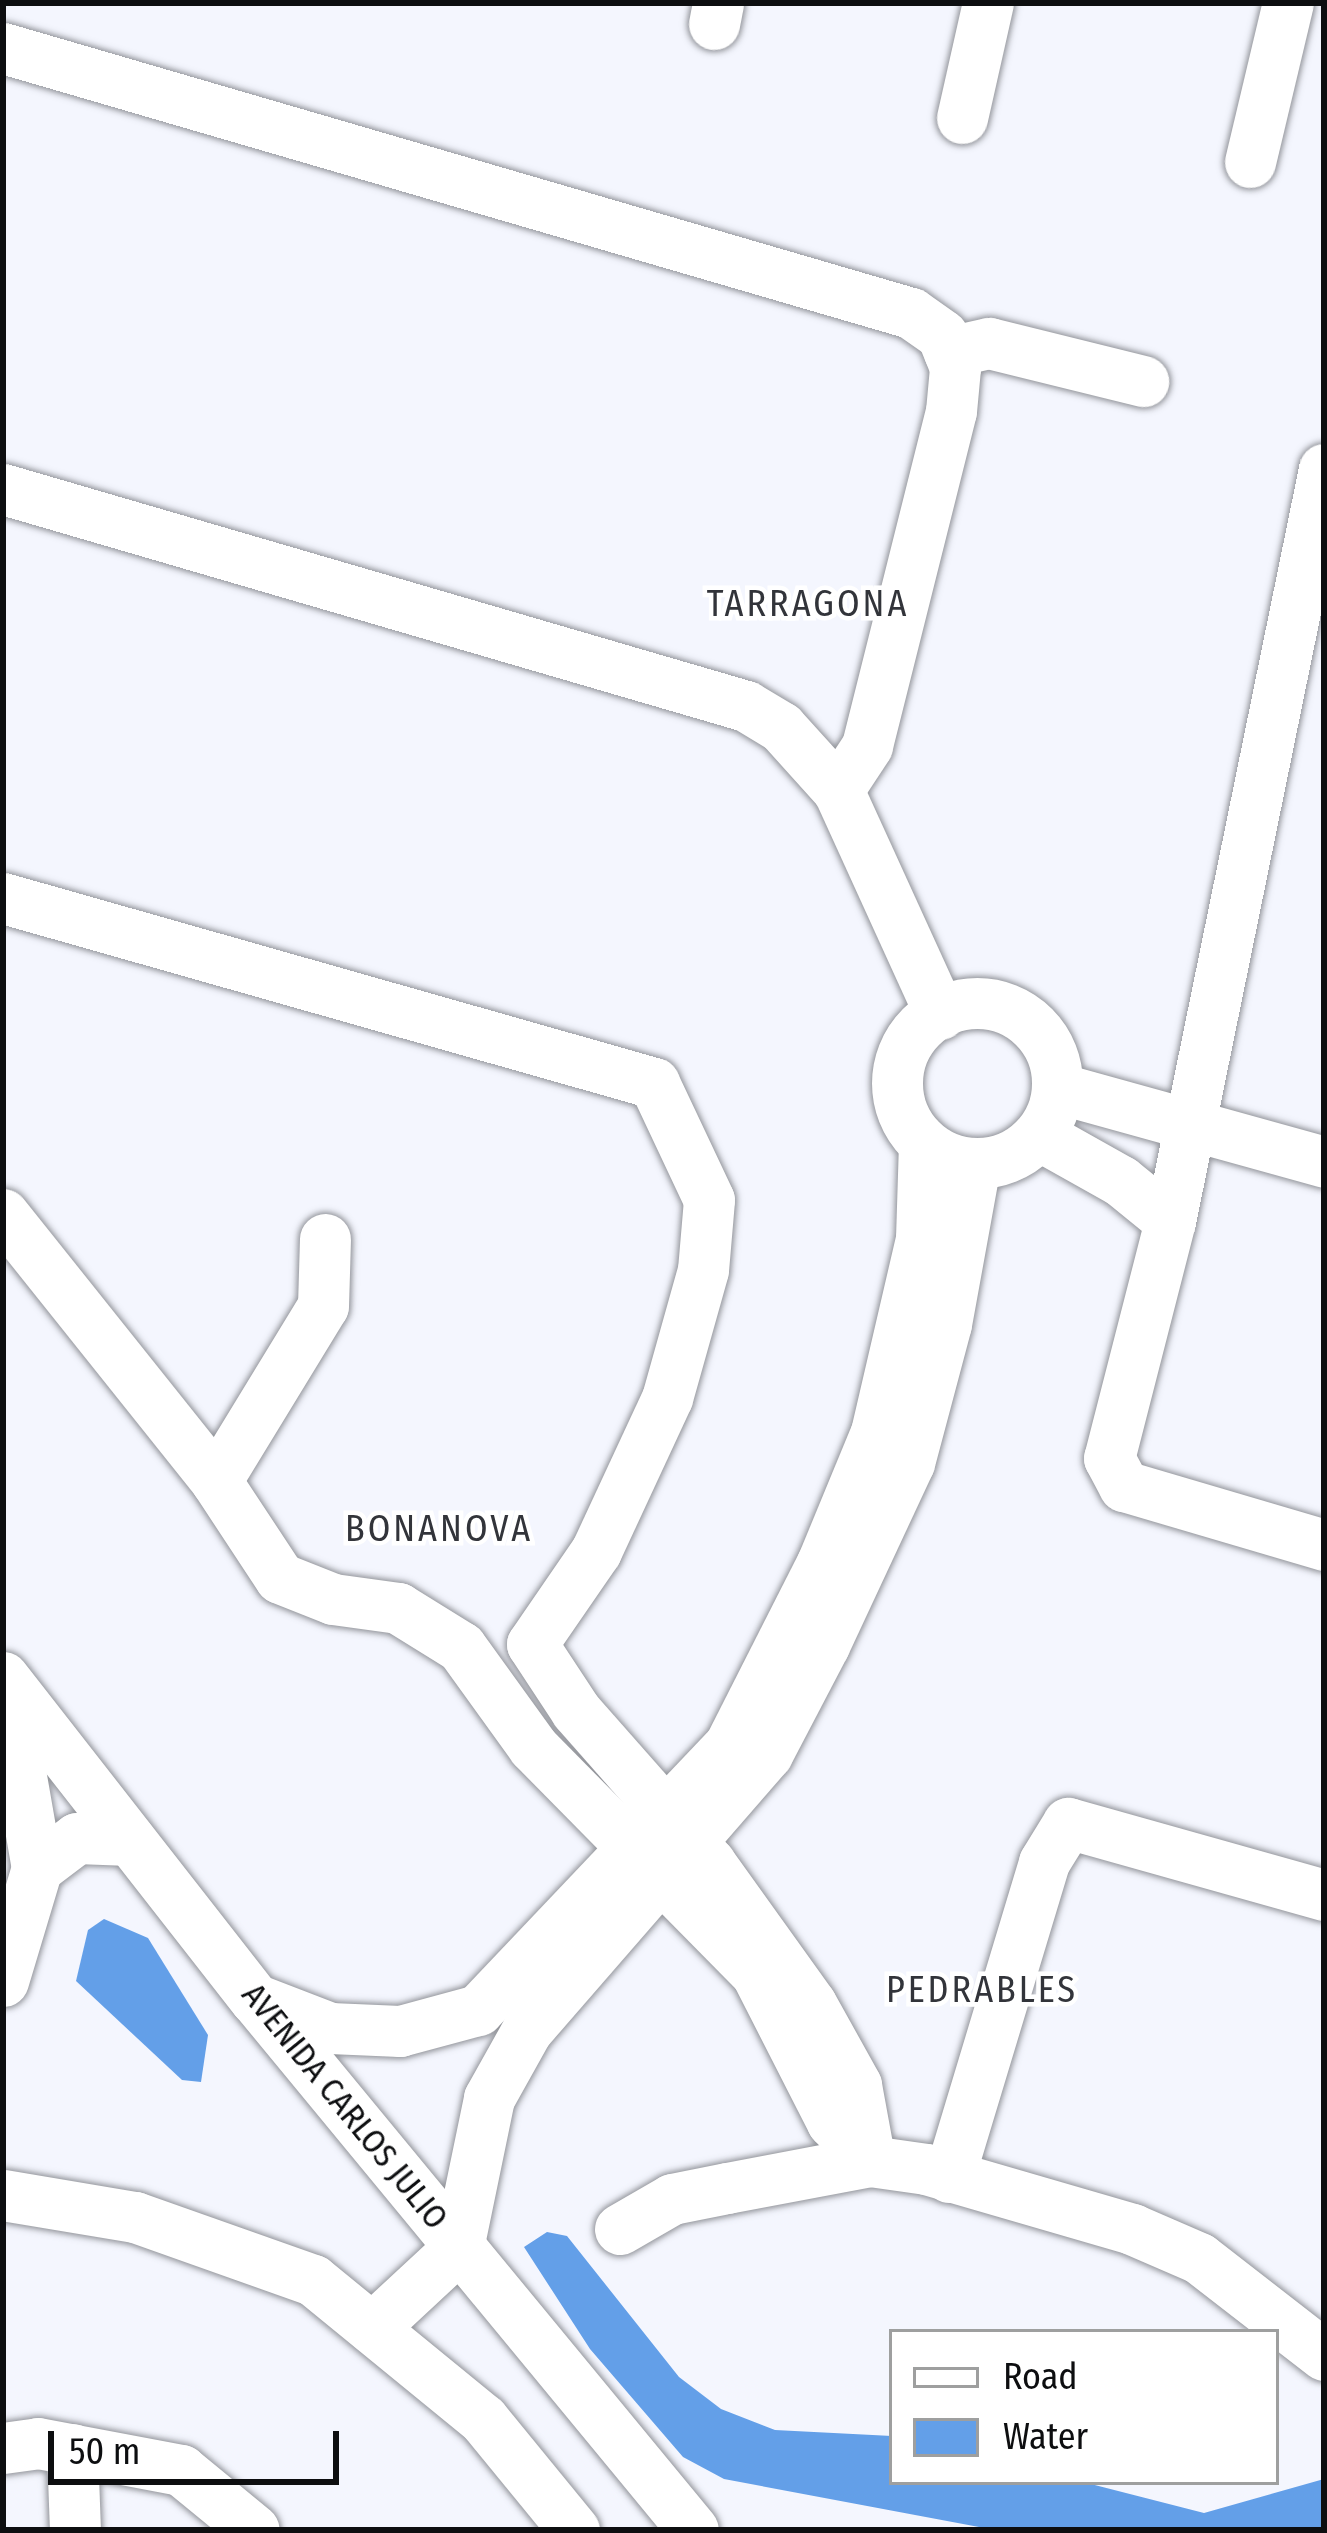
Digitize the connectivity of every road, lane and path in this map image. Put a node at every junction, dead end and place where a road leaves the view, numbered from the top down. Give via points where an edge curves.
1 (988, 3) edge
2 (1288, 3) edge
3 (3, 48) edge
4 (962, 118) dead end
5 (1250, 162) dead end
6 (949, 352) junction
7 (1143, 381) dead end
8 (1324, 470) edge
9 (3, 489) edge
10 (849, 775) junction
11 (3, 898) edge
12 (954, 1008) junction
13 (1058, 1088) junction
14 (1190, 1127) junction
15 (1040, 1136) junction
16 (924, 1144) junction
17 (1324, 1162) edge
18 (975, 1165) junction
19 (3, 1214) edge
20 (1170, 1221) junction
21 (325, 1239) dead end
22 (216, 1481) junction
23 (1324, 1545) edge
24 (532, 1645) junction
25 (461, 1647) junction
26 (3, 1678) edge
27 (130, 1840) junction
28 (663, 1847) junction
29 (37, 1868) junction
30 (1324, 1894) edge
31 (3, 1982) edge
32 (255, 1999) junction
33 (870, 2161) junction
34 (950, 2177) junction
35 (3, 2195) edge
36 (620, 2229) dead end
37 (458, 2248) junction
38 (372, 2328) junction
39 (1324, 2355) edge
40 (3, 2448) edge
41 (72, 2449) junction
42 (75, 2530) edge
43 (254, 2530) edge
44 (574, 2530) edge
45 (693, 2530) edge

1 - 4 street
2 - 5 street
3 - 6 street via 911,313 942,335
6 - 7 street via 989,343
6 - 10 street via 951,411
8 - 14 street
9 - 10 street via 687,684 781,728
10 - 12 street
11 - 24 street via 655,1083 709,1200 703,1270 668,1398 596,1551
12 - 13 street via 1014,1010 1048,1042
12 - 16 street via 926,1019 900,1058 899,1105
13 - 14 street
13 - 15 street
14 - 17 street
14 - 20 street
15 - 18 street via 1011,1157
15 - 20 street via 1120,1181
16 - 18 street
16 - 28 street via 921,1238 876,1432 822,1563 730,1744
18 - 28 street via 946,1324 909,1462 767,1754
19 - 22 street
20 - 23 street via 1109,1458 1113,1475 1124,1486
21 - 22 street via 322,1306
22 - 25 street via 280,1578 333,1599 398,1608
24 - 25 street
24 - 28 street
25 - 28 street via 512,1721
26 - 27 street, AVENIDA CARLOS JULIO
26 - 29 street
27 - 29 street via 76,1838
27 - 32 street, AVENIDA CARLOS JULIO
28 - 32 street via 478,2010 400,2031 330,2028
28 - 33 street via 756,1973 832,2122
28 - 37 street via 527,2030 490,2098
29 - 31 street
30 - 34 street via 1068,1823 1043,1862
32 - 37 street, AVENIDA CARLOS JULIO
33 - 34 street
33 - 36 street via 671,2199
34 - 39 street via 1132,2229 1199,2258
35 - 38 street via 135,2217 313,2280
37 - 38 street
37 - 45 street, AVENIDA CARLOS JULIO
38 - 44 street via 483,2419
40 - 41 street
41 - 42 street
41 - 43 street via 181,2470

